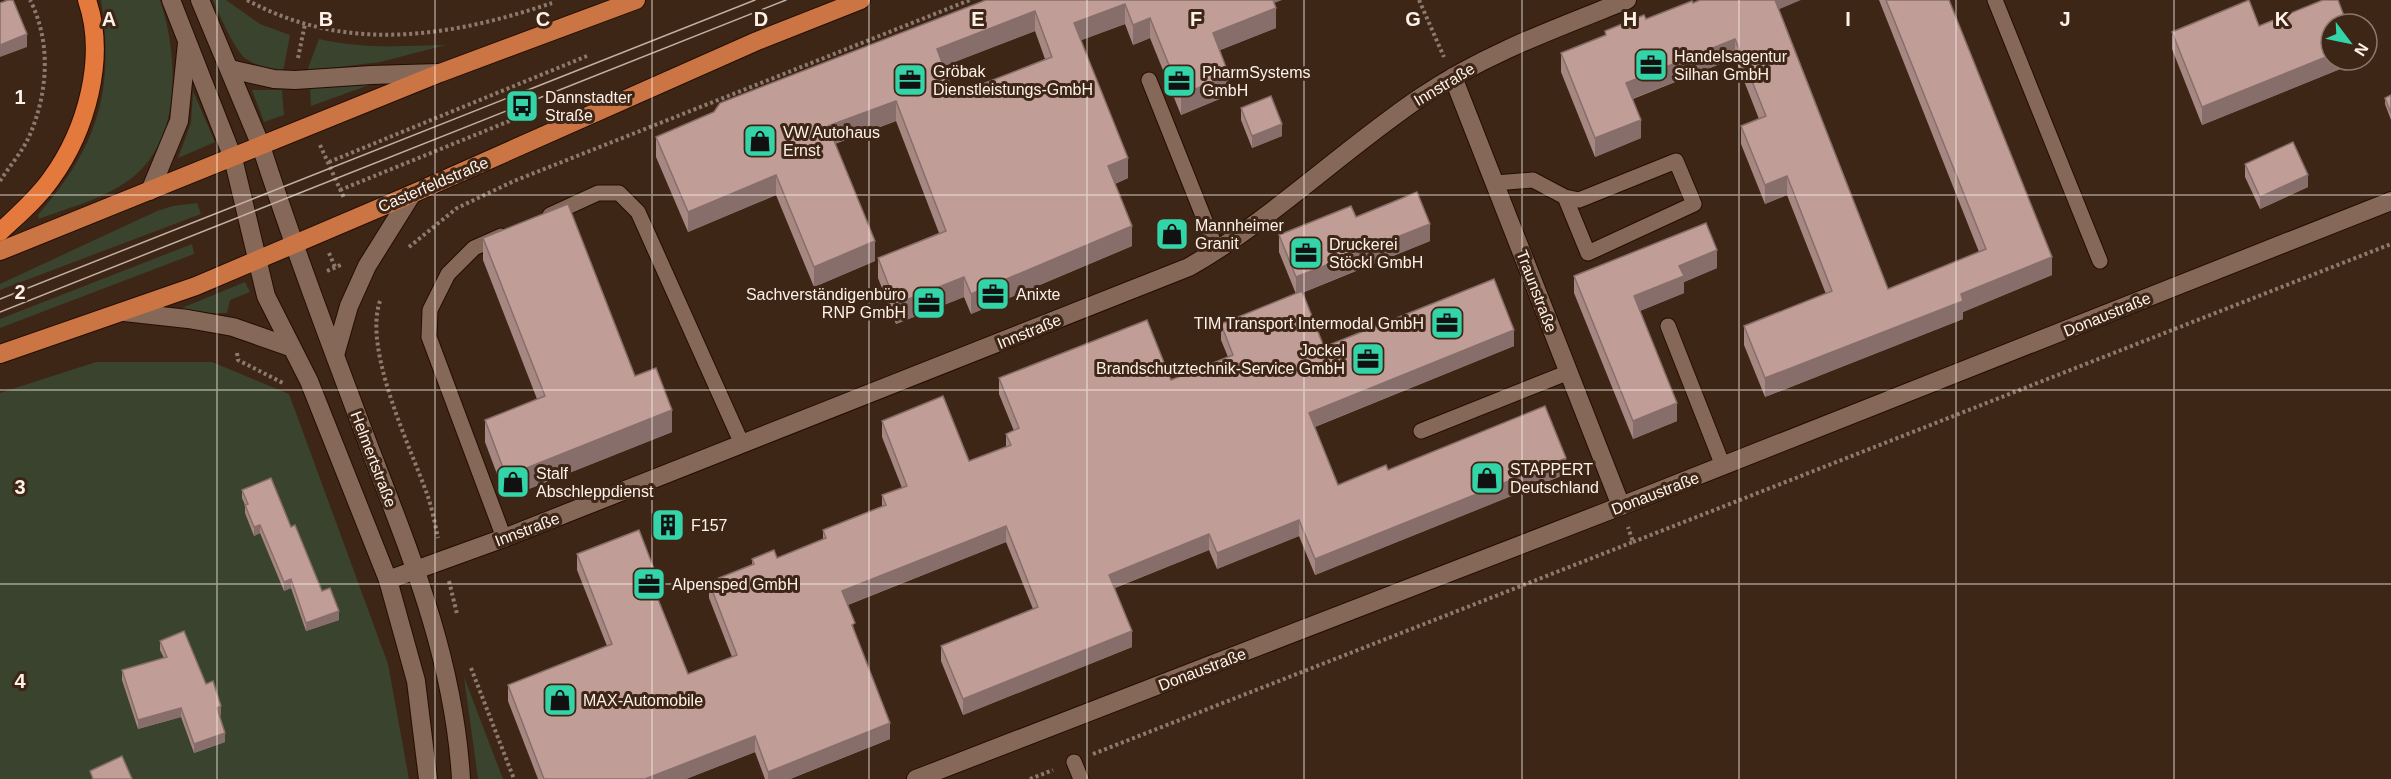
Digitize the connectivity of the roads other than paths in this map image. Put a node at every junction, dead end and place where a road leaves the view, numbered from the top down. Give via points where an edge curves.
1 (87, 0) edge
2 (171, 0) edge
3 (200, 0) edge
4 (636, 0) edge
5 (861, 0) edge
6 (1627, 0) edge
7 (1995, 0) edge
8 (187, 41) junction
9 (230, 69) junction
10 (440, 73) junction
11 (1453, 77) junction
12 (1149, 80) dead end
13 (261, 146) junction
14 (232, 158) junction
15 (1495, 183) junction
16 (150, 191) junction
17 (412, 194) junction
18 (1565, 196) junction
19 (2391, 201) edge
20 (536, 221) edge
21 (515, 230) edge
22 (0, 232) edge
23 (293, 244) junction
24 (0, 251) edge
25 (1217, 251) junction
26 (257, 260) junction
27 (2100, 261) dead end
28 (124, 312) junction
29 (1668, 326) dead end
30 (290, 347) junction
31 (0, 354) edge
32 (335, 355) junction
33 (1569, 372) junction
34 (1422, 431) dead end
35 (742, 444) junction
36 (1723, 466) junction
37 (1621, 506) junction
38 (504, 538) junction
39 (416, 571) junction
40 (388, 580) junction
41 (1074, 762) road end
42 (428, 779) edge
43 (461, 779) edge
44 (916, 779) edge
45 (1081, 779) edge

1 - 22 highway via 94,53 88,102 68,154 50,180
2 - 8 street
3 - 9 street
4 - 10 main road
5 - 17 main road, Casterfeldstraße via 757,41
6 - 11 street, Innstraße via 1497,53
7 - 27 lane
8 - 14 street
8 - 16 street via 179,121
9 - 10 street via 295,80
9 - 13 street
10 - 13 main road
11 - 15 street, Traunstraße
11 - 25 street, Innstraße via 1397,114
12 - 25 lane
13 - 14 main road
13 - 23 street, Helmertstraße
14 - 16 main road
14 - 26 street, Helmertstraße
15 - 18 lane via 1533,180
15 - 33 street, Traunstraße
16 - 24 main road
17 - 23 main road, Casterfeldstraße
17 - 32 street via 367,266 349,306
18 - 18 lane via 1579,200 1676,161 1694,204 1588,253
19 - 36 street, Donaustraße
20 - 35 lane via 598,193 619,193 638,212
21 - 38 lane via 474,248 448,274 430,310 429,337
23 - 26 main road, Casterfeldstraße
23 - 32 street, Helmertstraße
25 - 35 street, Innstraße via 1163,278
26 - 28 main road, Casterfeldstraße
26 - 30 street, Helmertstraße via 266,296
28 - 30 street via 233,327
28 - 31 main road, Casterfeldstraße
29 - 36 lane
30 - 40 street, Helmertstraße via 309,381
32 - 39 street, Helmertstraße
33 - 34 lane
33 - 37 street, Traunstraße
35 - 38 street, Innstraße
36 - 37 street, Donaustraße
37 - 44 street, Donaustraße
38 - 39 street, Innstraße
39 - 40 street, Innstraße
39 - 43 street, Helmertstraße via 446,667 459,739
40 - 42 street, Helmertstraße via 416,681
41 - 45 lane

